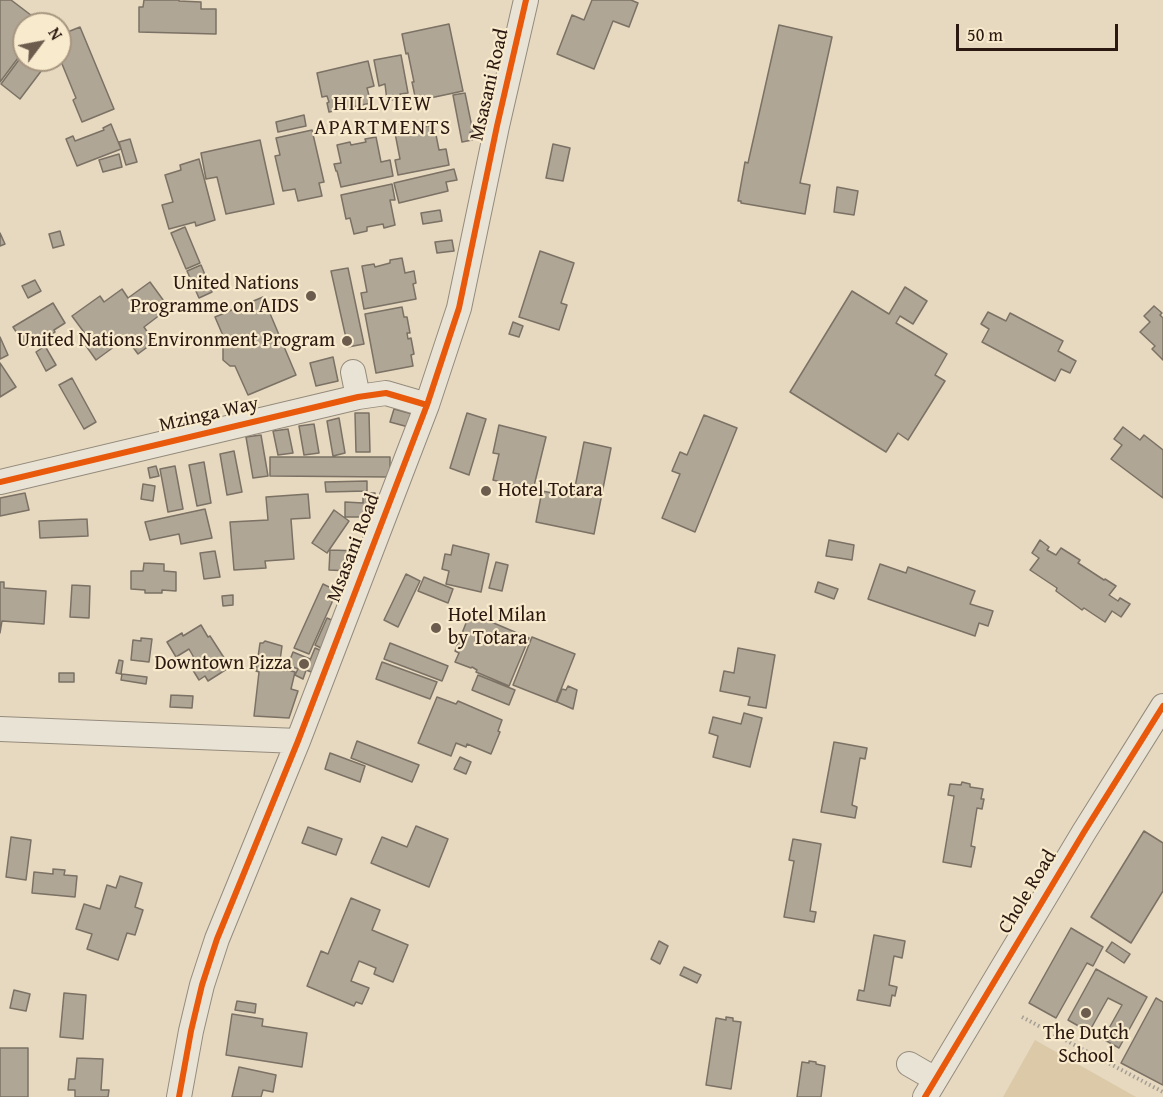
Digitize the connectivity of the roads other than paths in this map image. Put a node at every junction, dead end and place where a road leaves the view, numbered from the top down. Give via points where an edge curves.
1 (526, 0) edge
2 (353, 372) dead end
3 (358, 397) junction
4 (426, 405) junction
5 (0, 482) edge
6 (1163, 706) edge
7 (0, 729) edge
8 (298, 741) junction
9 (909, 1064) dead end
10 (930, 1088) edge
11 (179, 1097) edge

1 - 4 street, Msasani Road via 459,308
2 - 3 street
3 - 4 street, Mzinga Way via 386,393
3 - 5 street, Mzinga Way
4 - 8 street, Msasani Road
6 - 10 street, Chole Road
7 - 8 street
8 - 11 street, Msasani Road via 217,939 202,985
9 - 10 street

